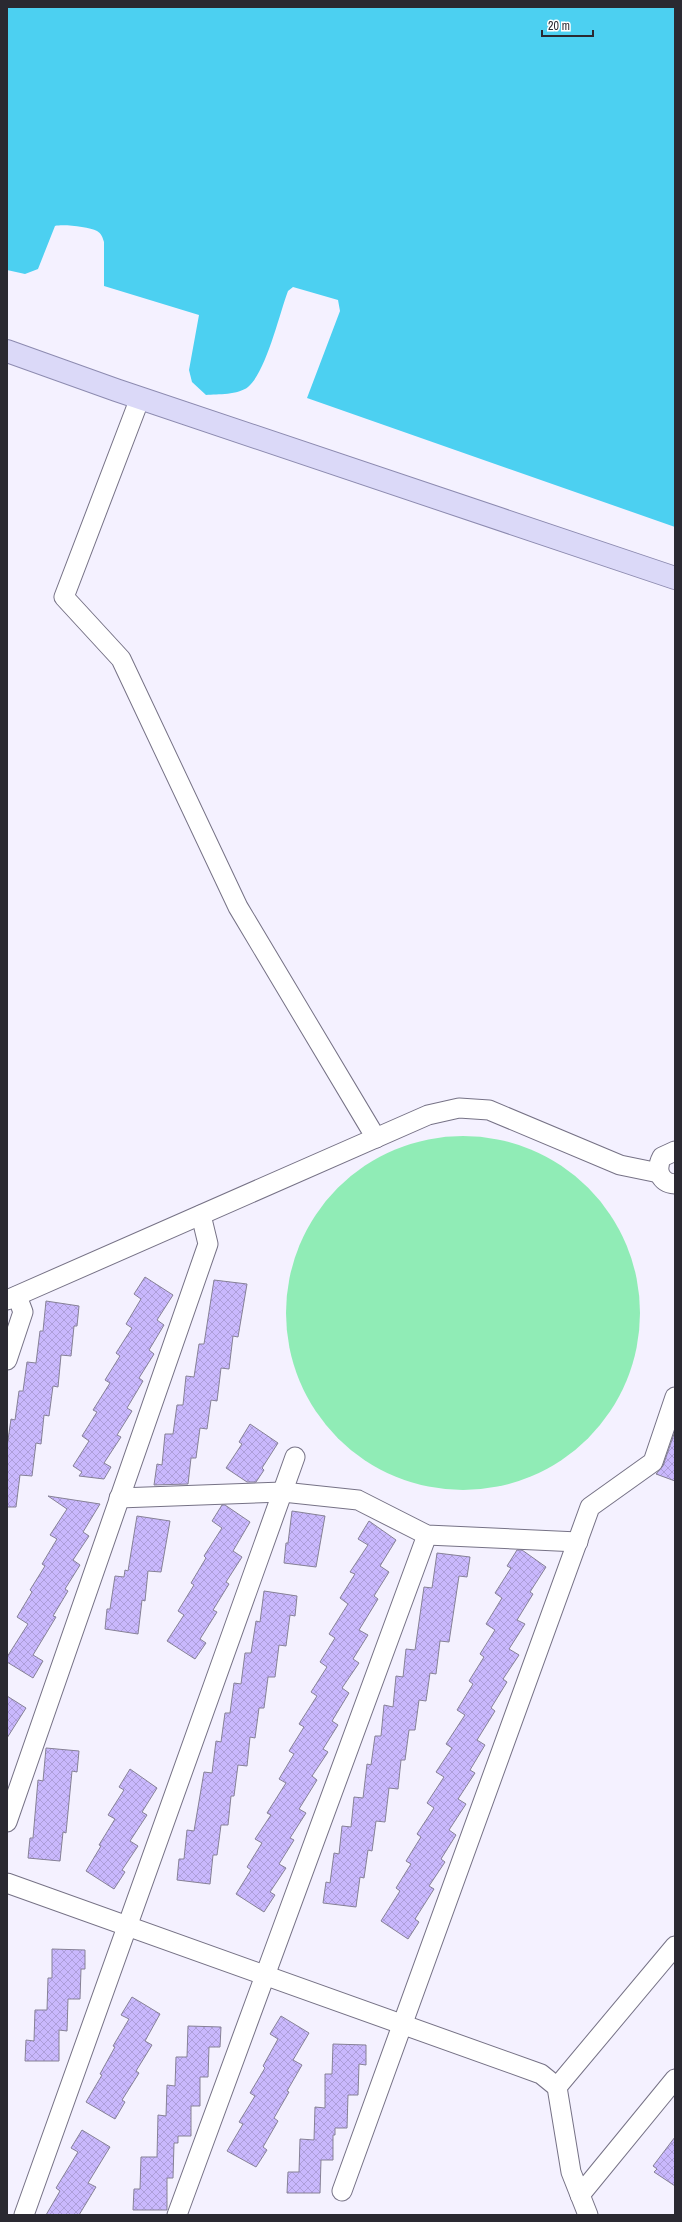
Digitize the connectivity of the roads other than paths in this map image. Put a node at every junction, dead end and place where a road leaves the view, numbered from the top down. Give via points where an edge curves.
1 (7, 351) edge
2 (140, 398) junction
3 (675, 578) edge
4 (376, 1138) junction
5 (675, 1151) edge
6 (659, 1172) junction
7 (675, 1184) edge
8 (201, 1215) junction
9 (12, 1298) edge
10 (7, 1360) edge
11 (675, 1397) edge
12 (295, 1457) dead end
13 (283, 1492) junction
14 (120, 1498) junction
15 (427, 1535) junction
16 (578, 1542) junction
17 (7, 1822) edge
18 (7, 1883) edge
19 (127, 1926) junction
20 (675, 1946) edge
21 (265, 1975) junction
22 (403, 2024) junction
23 (675, 2079) edge
24 (556, 2087) junction
25 (342, 2192) dead end
26 (580, 2195) junction
27 (24, 2215) edge
28 (177, 2215) edge
29 (588, 2215) edge

1 - 2 main road
2 - 3 main road
2 - 4 street via 64,597 121,659 238,907
4 - 6 street via 428,1115 459,1108 489,1110 620,1165
4 - 8 street
5 - 6 street via 662,1157
6 - 7 street via 664,1181
8 - 9 street
8 - 14 street via 208,1244
9 - 10 street via 23,1312
11 - 16 street via 653,1462 590,1507
12 - 13 street
13 - 14 street
13 - 15 street via 358,1500
13 - 19 street
14 - 17 street
15 - 16 street
15 - 21 street
16 - 22 street
18 - 19 street
19 - 21 street
19 - 27 street
20 - 24 street
21 - 22 street
21 - 28 street
22 - 24 street via 527,2068 541,2074
22 - 25 street
23 - 26 street
24 - 26 street via 571,2172
26 - 29 street

